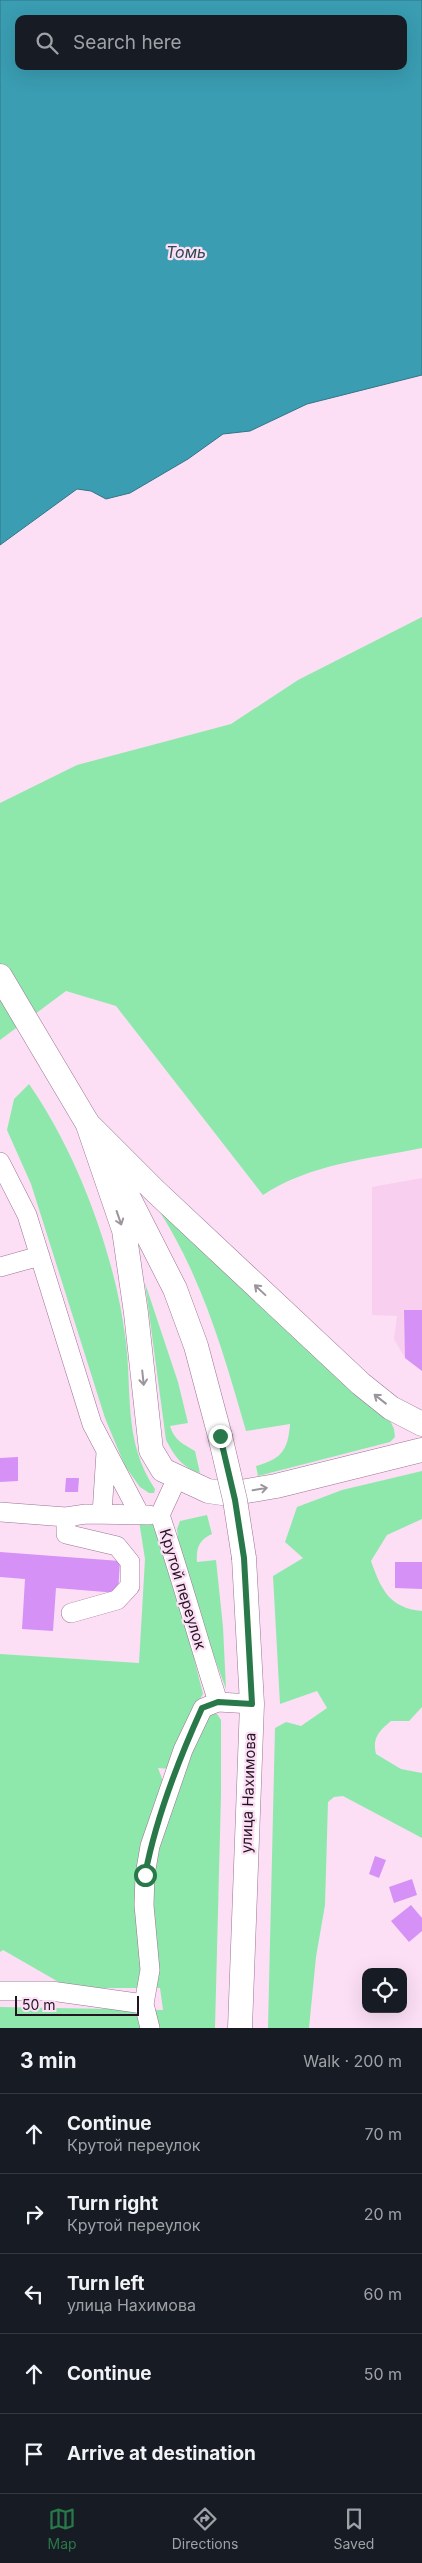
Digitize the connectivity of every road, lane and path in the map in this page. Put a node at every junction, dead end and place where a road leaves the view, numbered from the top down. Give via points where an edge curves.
1 (0, 976) edge
2 (87, 1122) junction
3 (0, 1162) edge
4 (40, 1256) junction
5 (0, 1267) edge
6 (422, 1424) edge
7 (422, 1450) edge
8 (106, 1452) junction
9 (177, 1478) junction
10 (0, 1512) edge
11 (102, 1514) junction
12 (140, 1515) junction
13 (160, 1515) junction
14 (66, 1517) junction
15 (70, 1613) dead end
16 (218, 1702) junction
17 (252, 1704) junction
18 (0, 1991) edge
19 (144, 2004) junction
20 (150, 2028) edge
21 (240, 2028) edge

1 - 2 main road
6 -> 2 main road via 391,1408 361,1384 154,1190
2 -> 9 main road via 124,1230 151,1450 163,1470
2 - 17 main road, улица Нахимова, bridge via 131,1199 175,1289 196,1346 235,1500 244,1558
3 - 4 street via 27,1214
4 - 5 street
4 - 8 street via 92,1424
9 -> 7 main road via 208,1491 229,1494 276,1486
8 - 11 street
8 - 12 street
9 - 13 street, Крутой переулок
10 - 14 street
11 - 12 street
11 - 14 street
12 - 13 street
13 - 16 street, Крутой переулок
14 - 15 street via 66,1534 117,1546 130,1562 130,1586 117,1600
16 - 17 street
16 - 19 street via 202,1708 183,1750 150,1846 144,1904 150,1970
17 - 21 main road, улица Нахимова
18 - 19 street via 51,1992
19 - 20 street

